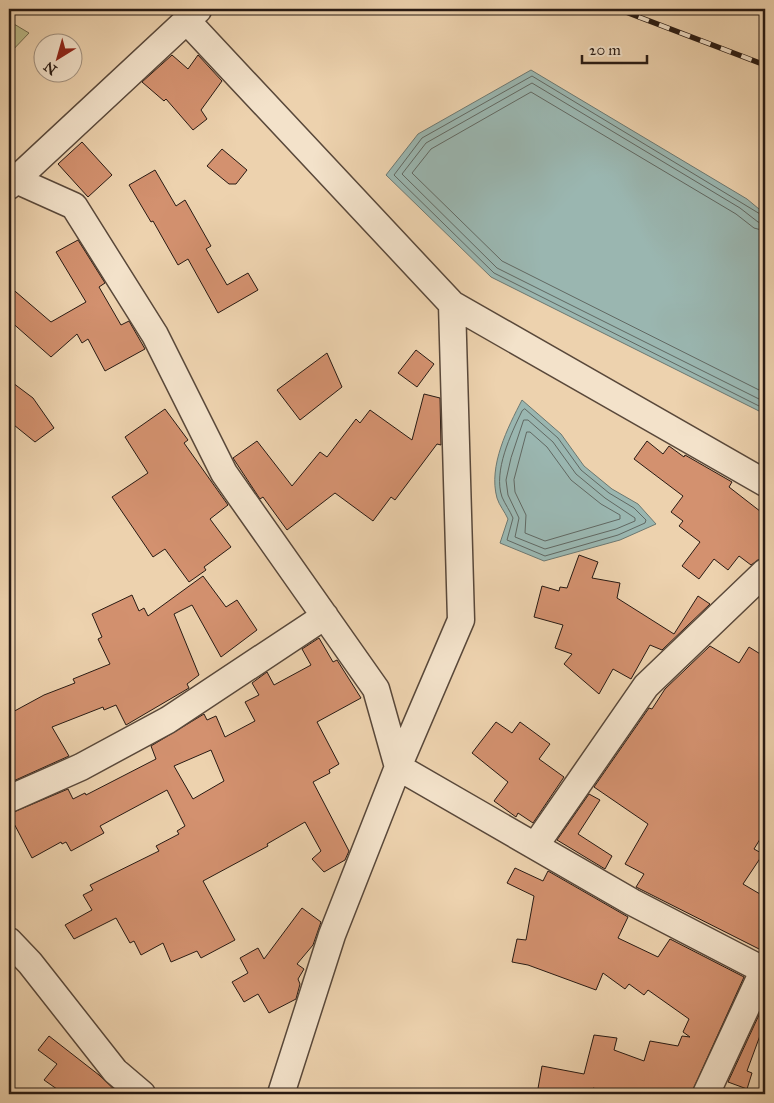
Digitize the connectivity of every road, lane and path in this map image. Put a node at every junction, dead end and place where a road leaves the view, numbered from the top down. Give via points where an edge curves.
1 (193, 15) edge
2 (12, 183) edge
3 (452, 304) junction
4 (765, 483) edge
5 (765, 572) edge
6 (325, 616) junction
7 (398, 767) junction
8 (9, 799) edge
9 (536, 846) junction
10 (9, 941) edge
11 (765, 969) edge
12 (142, 1094) edge
13 (281, 1094) edge
14 (706, 1094) edge

1 - 2 street
1 - 3 street
2 - 6 street via 74,206 155,335 224,473
3 - 4 street
3 - 7 street via 461,620
5 - 9 street via 646,686
6 - 7 street via 376,689
6 - 8 street via 168,720 81,767
7 - 9 street
7 - 13 street via 332,934
9 - 11 street via 632,902
10 - 12 street via 115,1071
11 - 14 street

